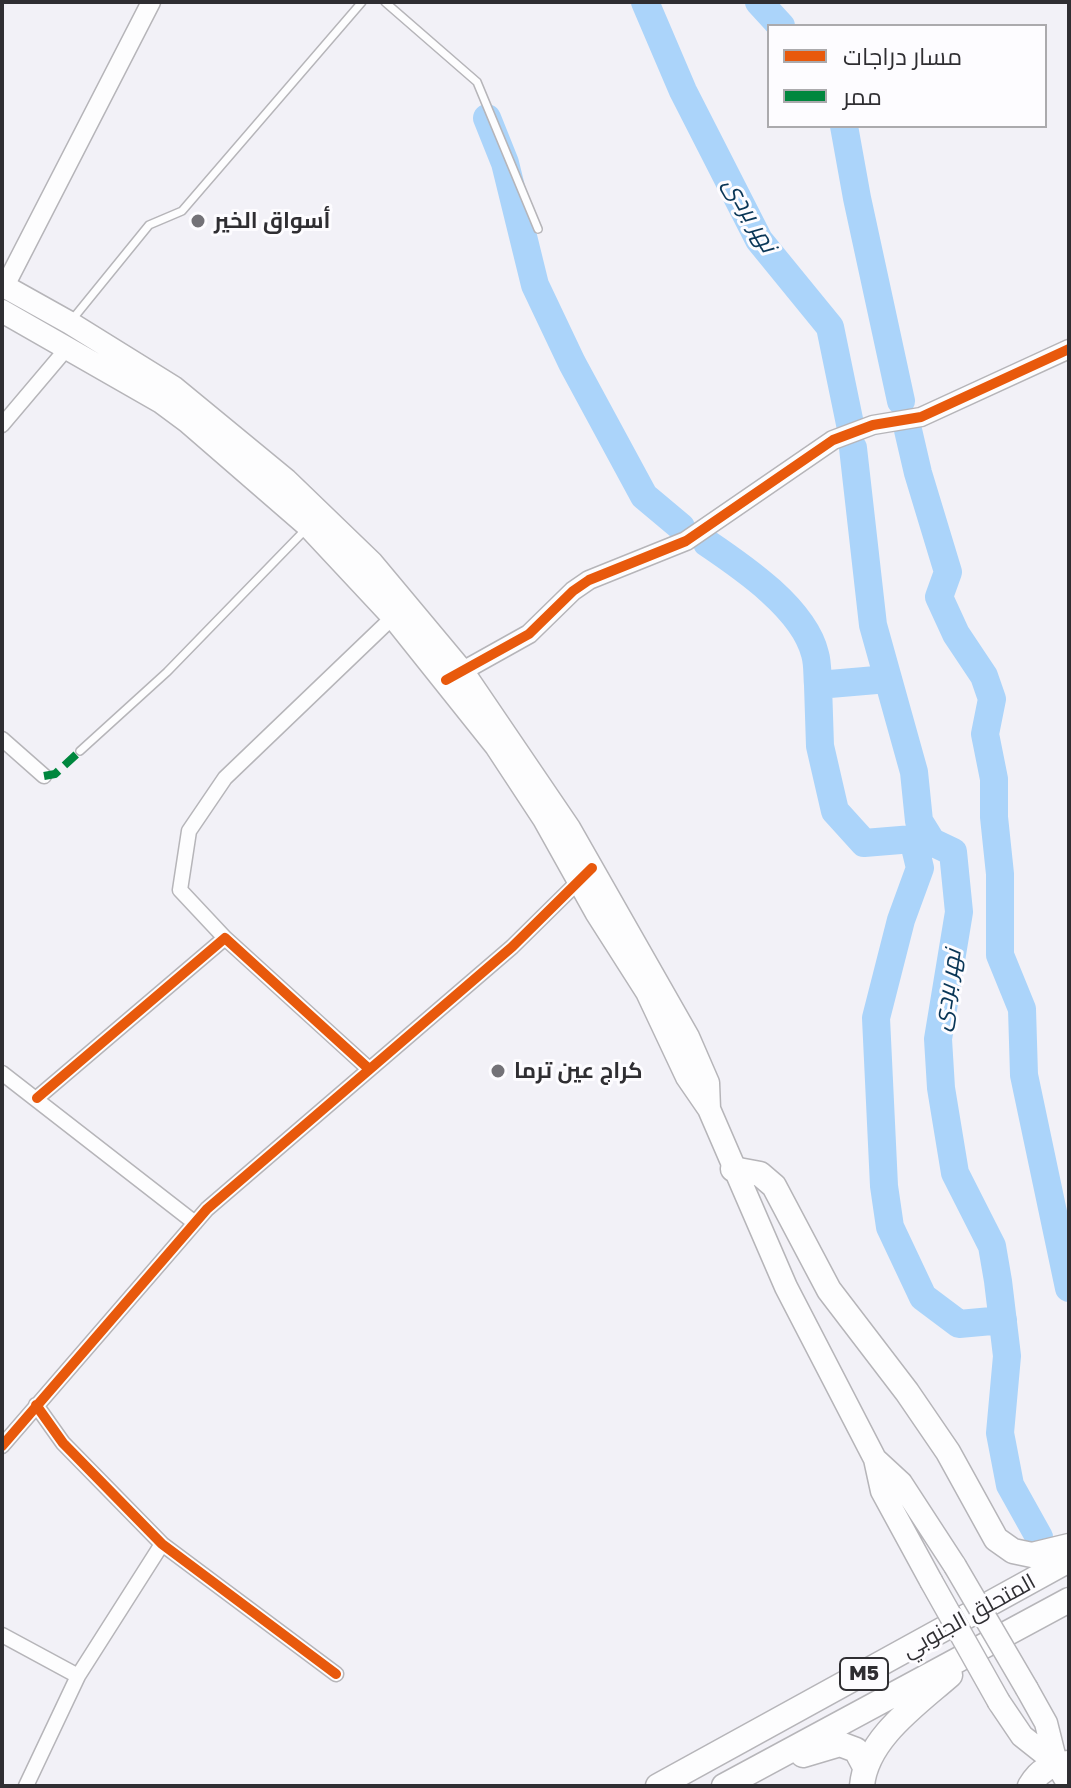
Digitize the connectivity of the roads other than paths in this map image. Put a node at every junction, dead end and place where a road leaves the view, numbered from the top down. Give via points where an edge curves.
1 (151, 2) edge
2 (362, 2) edge
3 (385, 2) edge
4 (538, 229) dead end
5 (3, 286) edge
6 (2, 311) edge
7 (70, 323) junction
8 (68, 347) junction
9 (1069, 349) edge
10 (2, 425) edge
11 (308, 526) junction
12 (393, 617) junction
13 (454, 676) junction
14 (2, 739) edge
15 (80, 751) dead end
16 (44, 776) dead end
17 (586, 875) junction
18 (225, 938) junction
19 (369, 1069) junction
20 (2, 1073) edge
21 (37, 1098) junction
22 (733, 1169) junction
23 (195, 1223) junction
24 (36, 1405) junction
25 (2, 1446) edge
26 (875, 1459) junction
27 (162, 1544) junction
28 (1069, 1546) edge
29 (1069, 1560) edge
30 (1069, 1600) edge
31 (1069, 1617) edge
32 (1012, 1631) junction
33 (4, 1640) edge
34 (984, 1646) junction
35 (336, 1674) dead end
36 (78, 1676) junction
37 (774, 1758) junction
38 (1062, 1763) edge
39 (863, 1776) edge
40 (1069, 1785) edge
41 (26, 1786) edge
42 (658, 1786) edge
43 (724, 1786) edge
44 (1030, 1786) edge

1 - 5 street
2 - 7 lane via 182,211 149,225
3 - 4 lane via 477,82
5 - 7 main road
6 - 8 main road
7 - 13 main road via 173,387 286,480 372,563
8 - 10 street
8 - 11 main road via 180,416
9 - 13 street via 921,417 873,425 833,440 686,541 589,580 529,634
11 - 12 main road
11 - 15 lane via 167,672
12 - 13 main road
12 - 18 street via 225,778 189,831 180,890
13 - 17 main road
14 - 16 street
17 - 19 street via 512,947
17 - 22 main road via 687,1077 709,1109
18 - 19 street
18 - 21 street
19 - 23 street
20 - 21 street
21 - 23 street
22 - 26 main road via 797,1310
22 - 28 highway via 752,1171 774,1186 829,1290 948,1452 996,1539 1013,1551 1032,1555
23 - 24 street
24 - 25 street
24 - 27 street via 63,1443
26 - 38 main road, bridge via 901,1483 955,1566 1046,1723
26 - 38 main road, bridge via 882,1491 999,1702 1022,1736
27 - 35 street
27 - 36 street
29 - 42 highway, المتحلق الجنوبي / M5
30 - 32 highway, المتحلق الجنوبي / M5
31 - 32 highway
32 - 34 highway, المتحلق الجنوبي / M5
33 - 36 street
34 - 37 highway, المتحلق الجنوبي / M5
34 - 39 highway via 908,1712
36 - 41 street
37 - 39 highway via 840,1744 856,1750
37 - 43 highway, المتحلق الجنوبي / M5
38 - 40 main road
38 - 44 highway via 1040,1772

